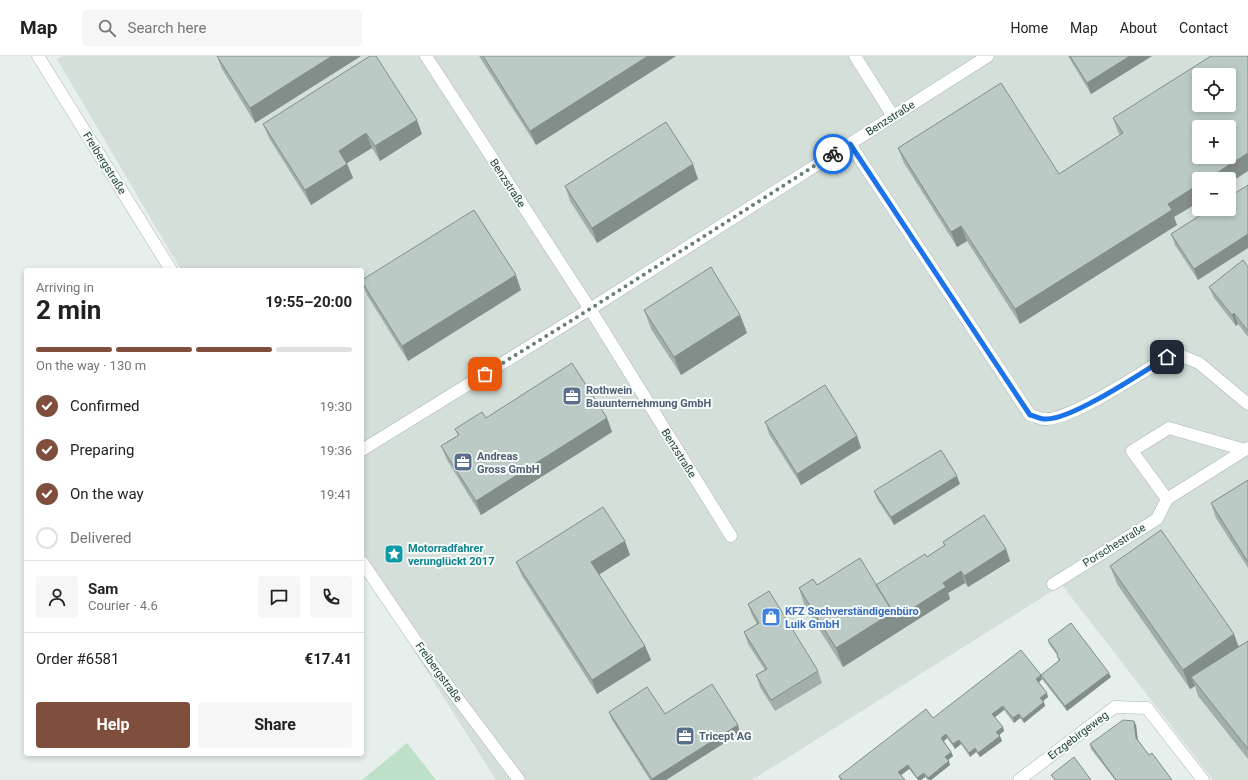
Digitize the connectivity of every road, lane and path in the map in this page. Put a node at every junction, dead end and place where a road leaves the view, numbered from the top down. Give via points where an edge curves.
1 (38, 56) edge
2 (426, 56) edge
3 (855, 56) edge
4 (988, 56) edge
5 (893, 116) junction
6 (850, 144) junction
7 (170, 268) edge
8 (590, 309) junction
9 (1248, 404) edge
10 (364, 449) edge
11 (1247, 449) edge
12 (1167, 499) junction
13 (730, 536) dead end
14 (364, 565) edge
15 (1054, 584) dead end
16 (519, 780) edge
17 (1019, 780) edge
18 (1203, 780) edge

1 - 7 street, Freibergstraße
2 - 8 street, Benzstraße
3 - 5 street
4 - 5 street, Benzstraße
5 - 6 street, Benzstraße
6 - 8 street, Benzstraße
6 - 9 street via 1030,415 1045,419 1062,417 1089,404 1167,357 1182,356 1199,363
8 - 10 street, Benzstraße
8 - 13 street, Benzstraße
11 - 12 street
11 - 12 street via 1169,428 1132,451
12 - 15 street, Porschestraße via 1157,519
14 - 16 street, Freibergstraße via 428,659
17 - 18 street, Erzgebirgeweg via 1115,708 1147,708

